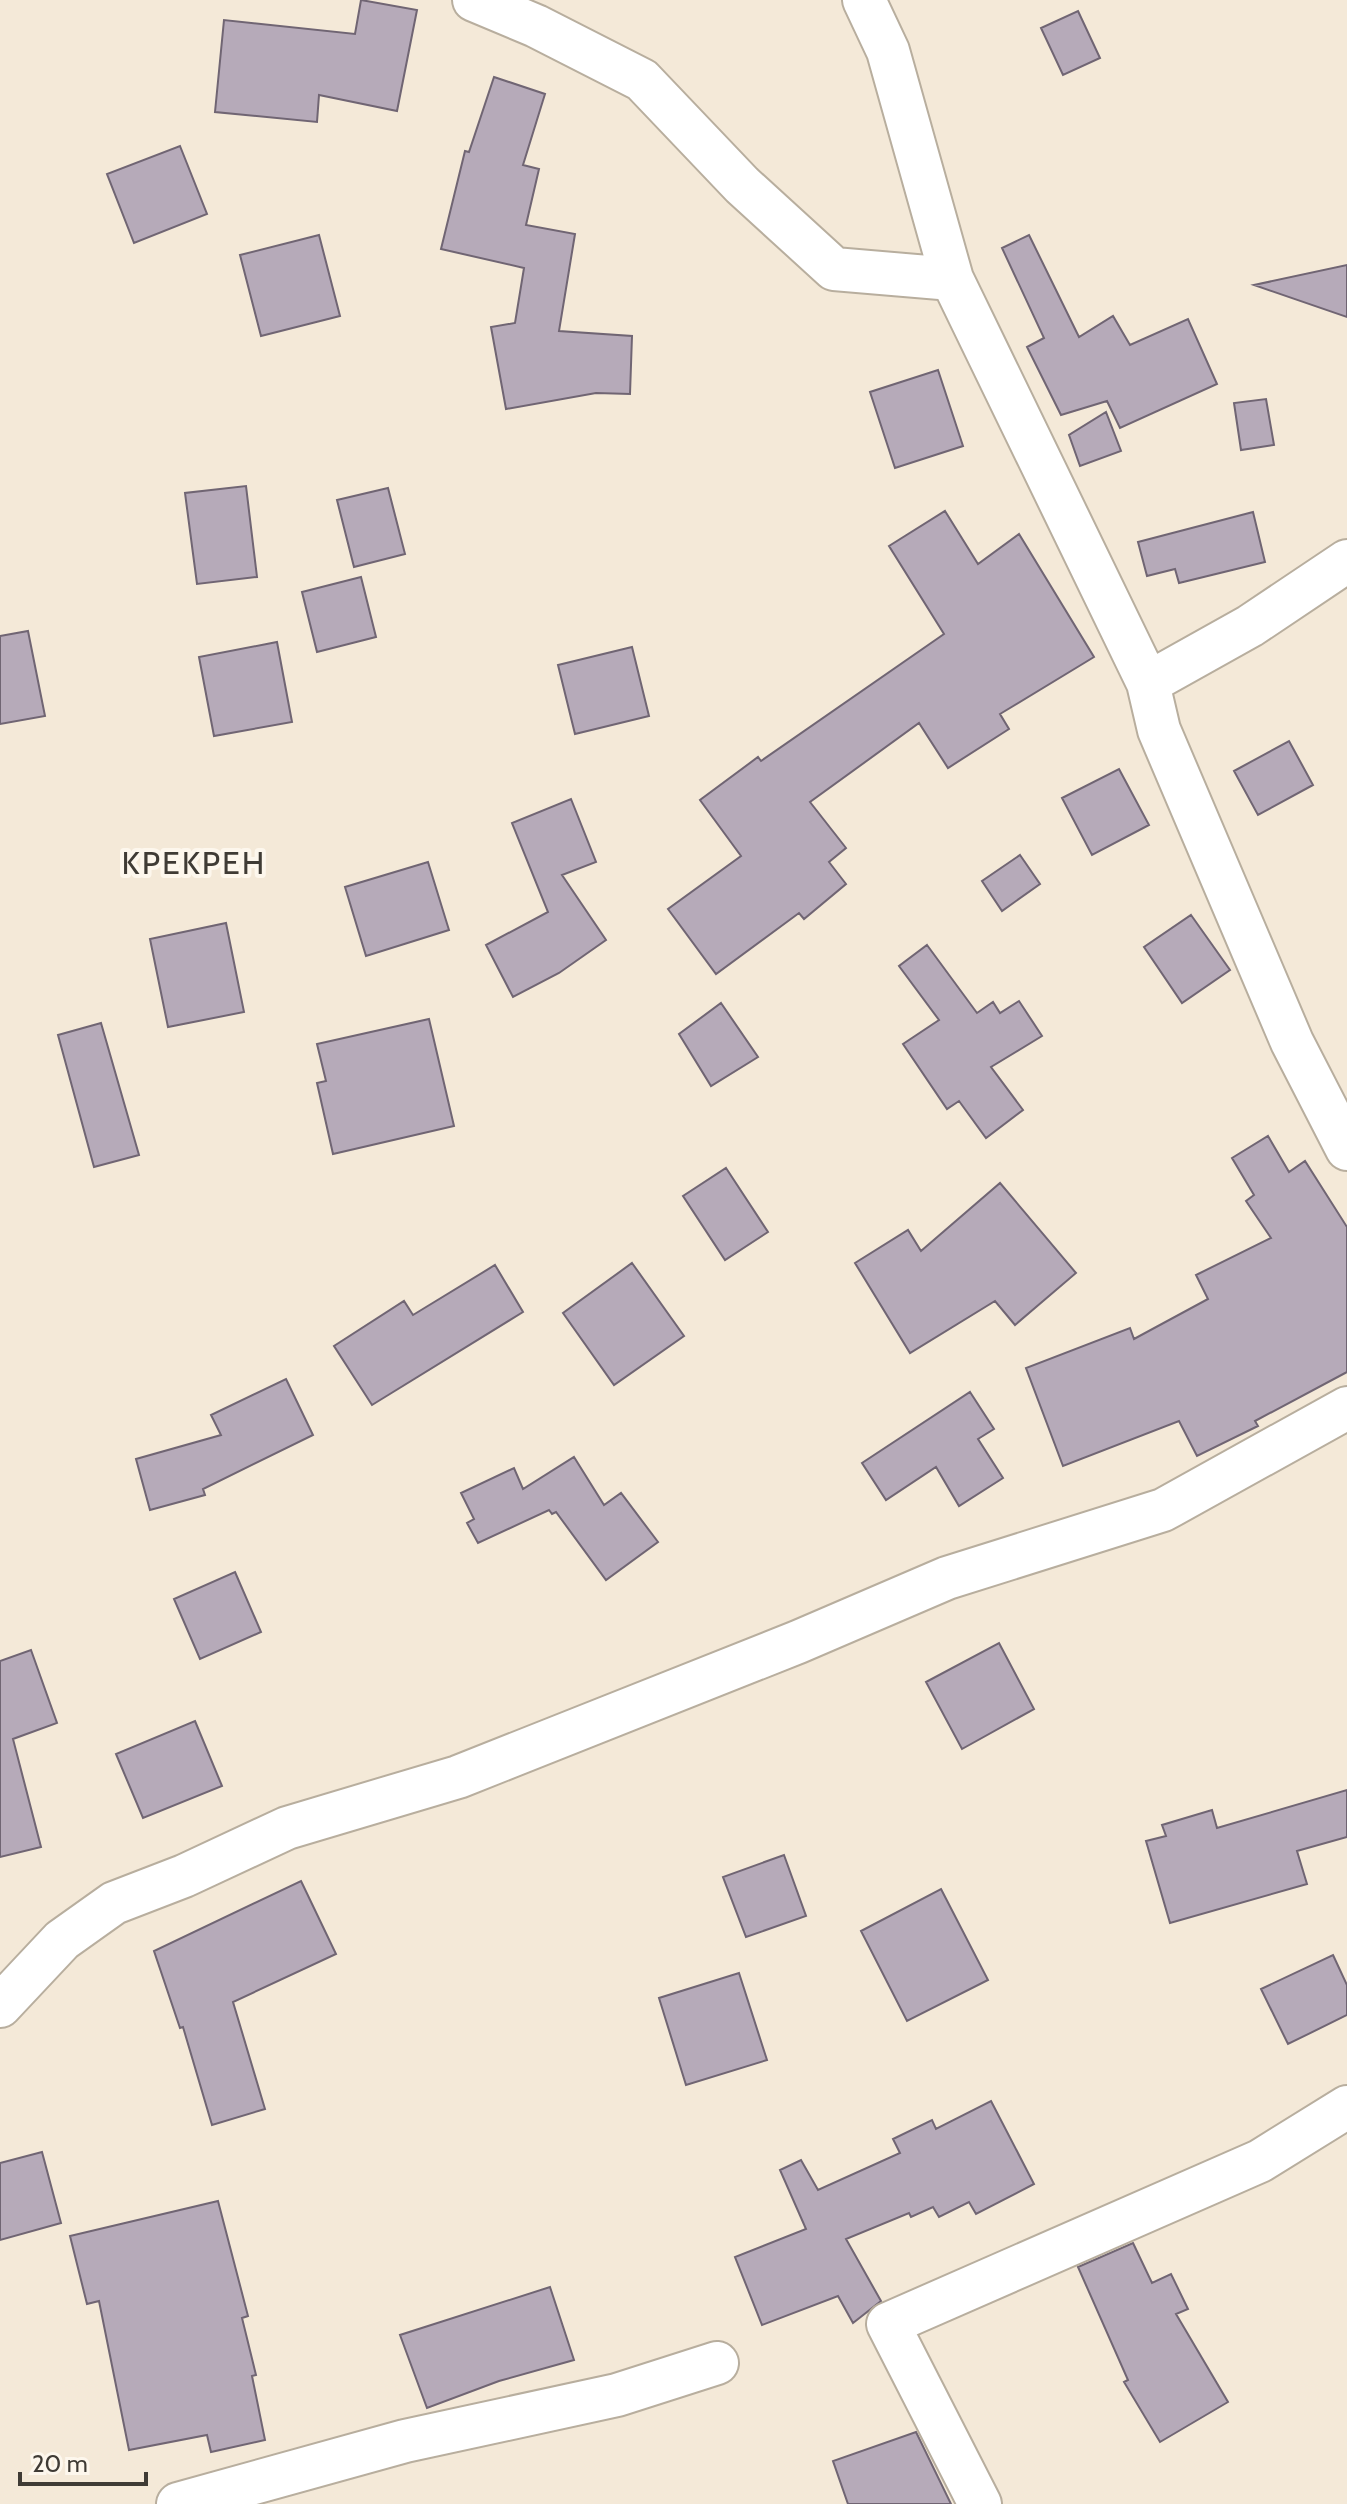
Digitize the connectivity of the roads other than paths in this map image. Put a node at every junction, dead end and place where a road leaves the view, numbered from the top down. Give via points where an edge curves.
1 (474, 0) edge
2 (864, 0) edge
3 (952, 279) junction
4 (1347, 561) edge
5 (1148, 683) junction
6 (1347, 1149) edge
7 (1347, 1408) edge
8 (0, 2006) edge
9 (1347, 2107) edge
10 (717, 2363) dead end
11 (178, 2504) edge
12 (980, 2504) edge

1 - 3 street via 642,80 742,185 834,269
2 - 3 street via 888,51
3 - 5 street
4 - 5 street via 1250,626
5 - 6 street via 1159,730 1268,985
7 - 8 street via 1163,1510 947,1578 458,1777 287,1828 114,1903 62,1940
9 - 12 street via 1260,2161 888,2324
10 - 11 street via 617,2395 405,2441

